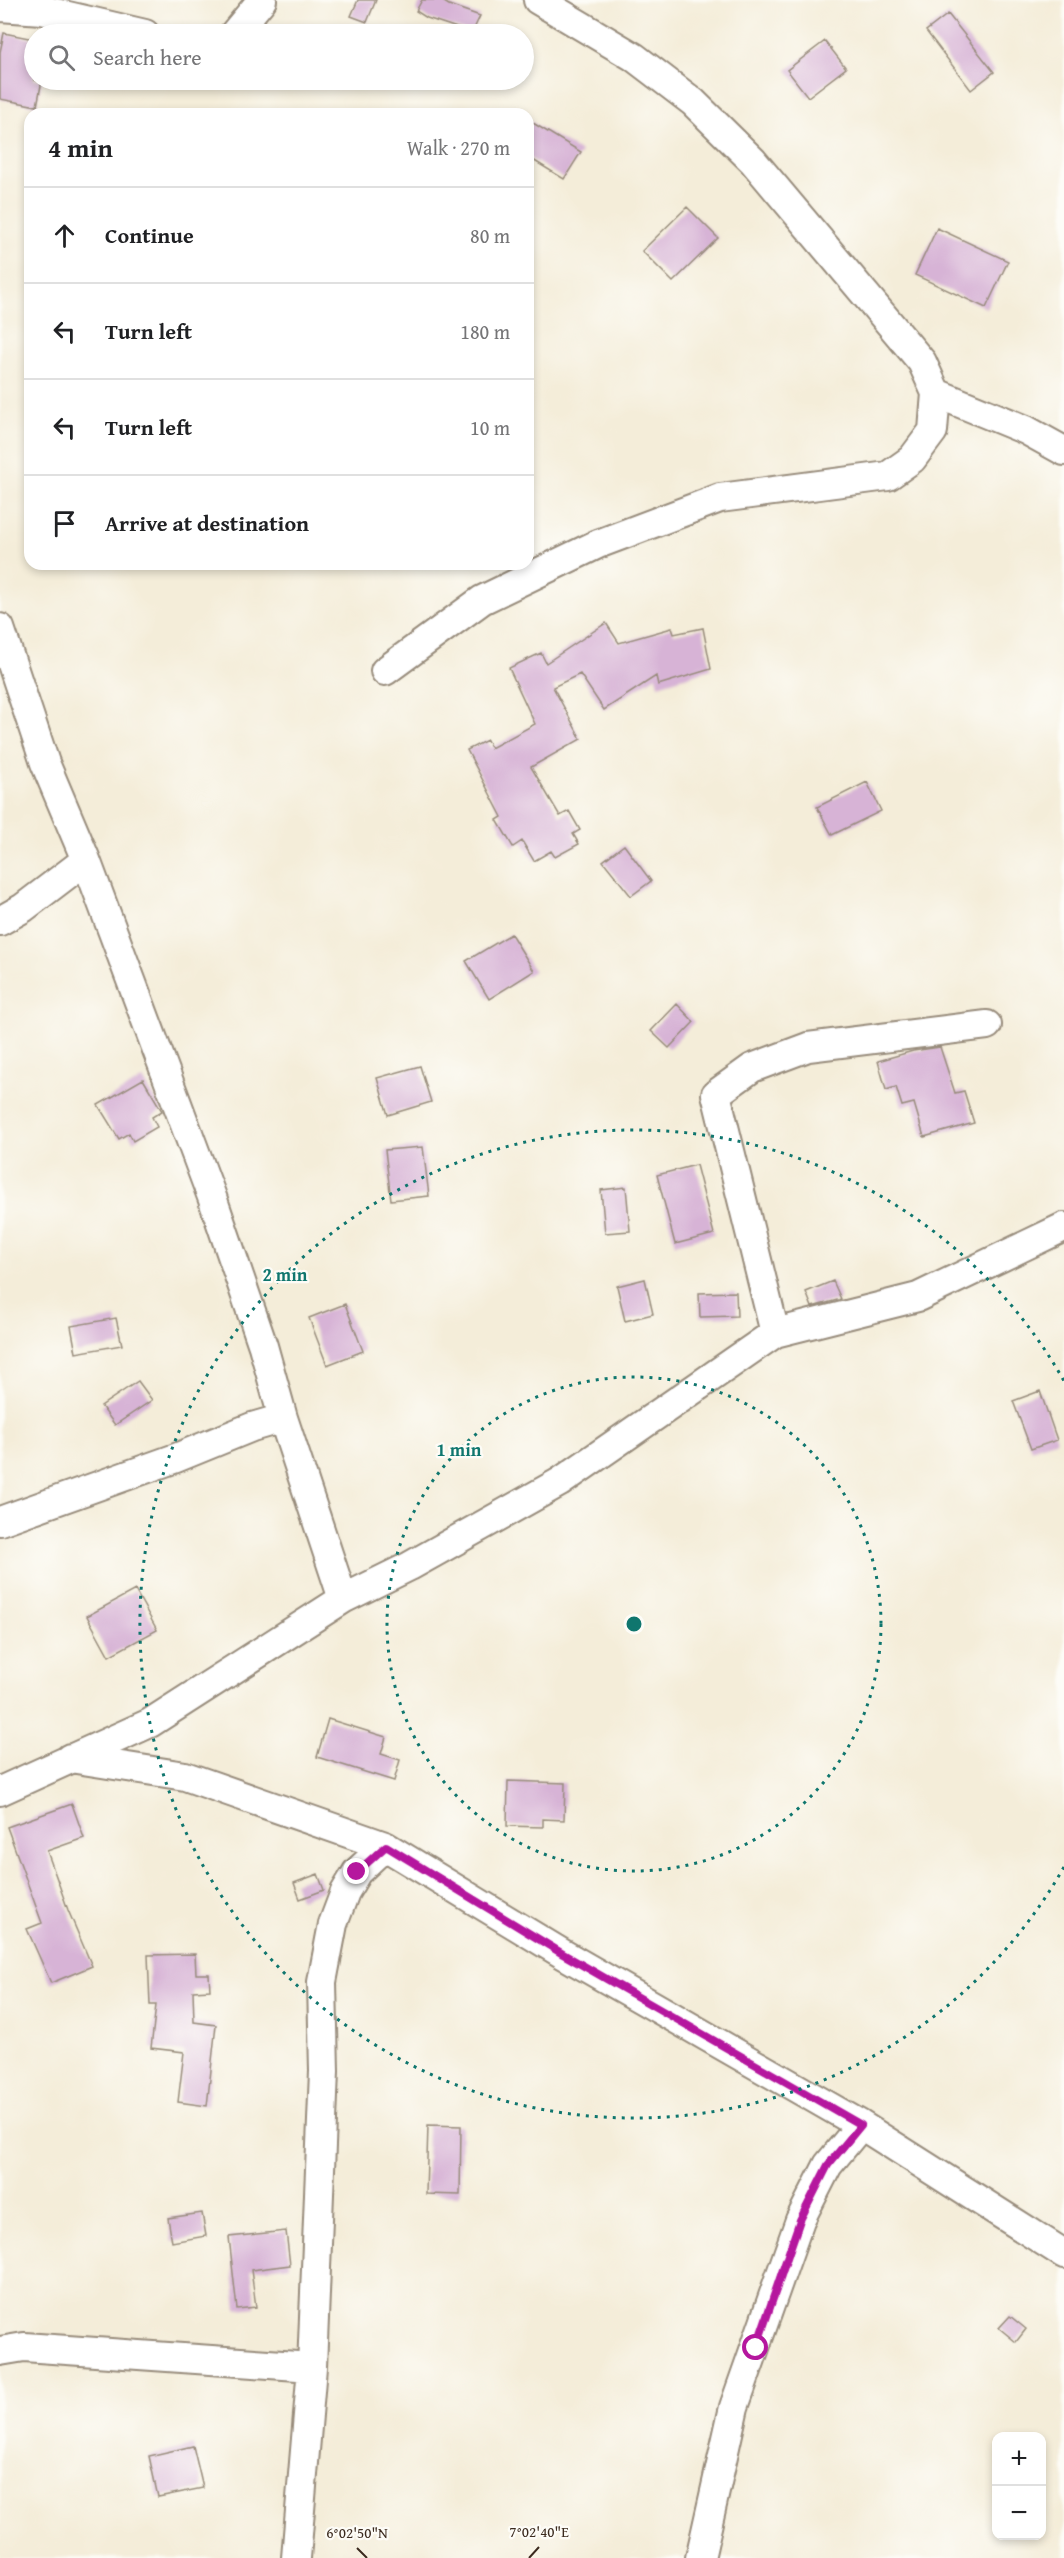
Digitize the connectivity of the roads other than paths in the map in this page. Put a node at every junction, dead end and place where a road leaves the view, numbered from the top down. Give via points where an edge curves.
1 (262, 0) edge
2 (538, 0) edge
3 (0, 7) edge
4 (102, 24) edge
5 (242, 24) edge
6 (936, 393) junction
7 (1064, 451) edge
8 (0, 628) edge
9 (385, 671) dead end
10 (86, 860) junction
11 (0, 921) edge
12 (987, 1025) dead end
13 (1064, 1227) edge
14 (775, 1333) junction
15 (283, 1418) junction
16 (0, 1521) edge
17 (343, 1599) junction
18 (70, 1758) junction
19 (0, 1791) edge
20 (386, 1846) junction
21 (861, 2125) junction
22 (1064, 2254) edge
23 (0, 2351) edge
24 (312, 2367) junction
25 (296, 2558) edge
26 (700, 2558) edge

1 - 5 street
2 - 6 street via 634,57 693,102 753,160 922,362
3 - 4 street via 42,10
6 - 7 street via 1026,430
6 - 9 street via 933,431 912,459 888,476 720,498 598,544 482,600
8 - 10 street via 45,764
10 - 11 street
10 - 15 street via 212,1197
12 - 14 street via 808,1047 752,1068 716,1094
13 - 14 street via 918,1297
14 - 17 street via 560,1482
15 - 16 street via 252,1426
15 - 17 street
17 - 18 street via 150,1723
18 - 19 street
18 - 20 street via 185,1776
20 - 21 street via 563,1954
20 - 24 street via 357,1872 345,1892 333,1924 322,1982 324,2071
21 - 22 street
21 - 26 street via 828,2165 800,2220 734,2407
23 - 24 street via 24,2347
24 - 25 street

